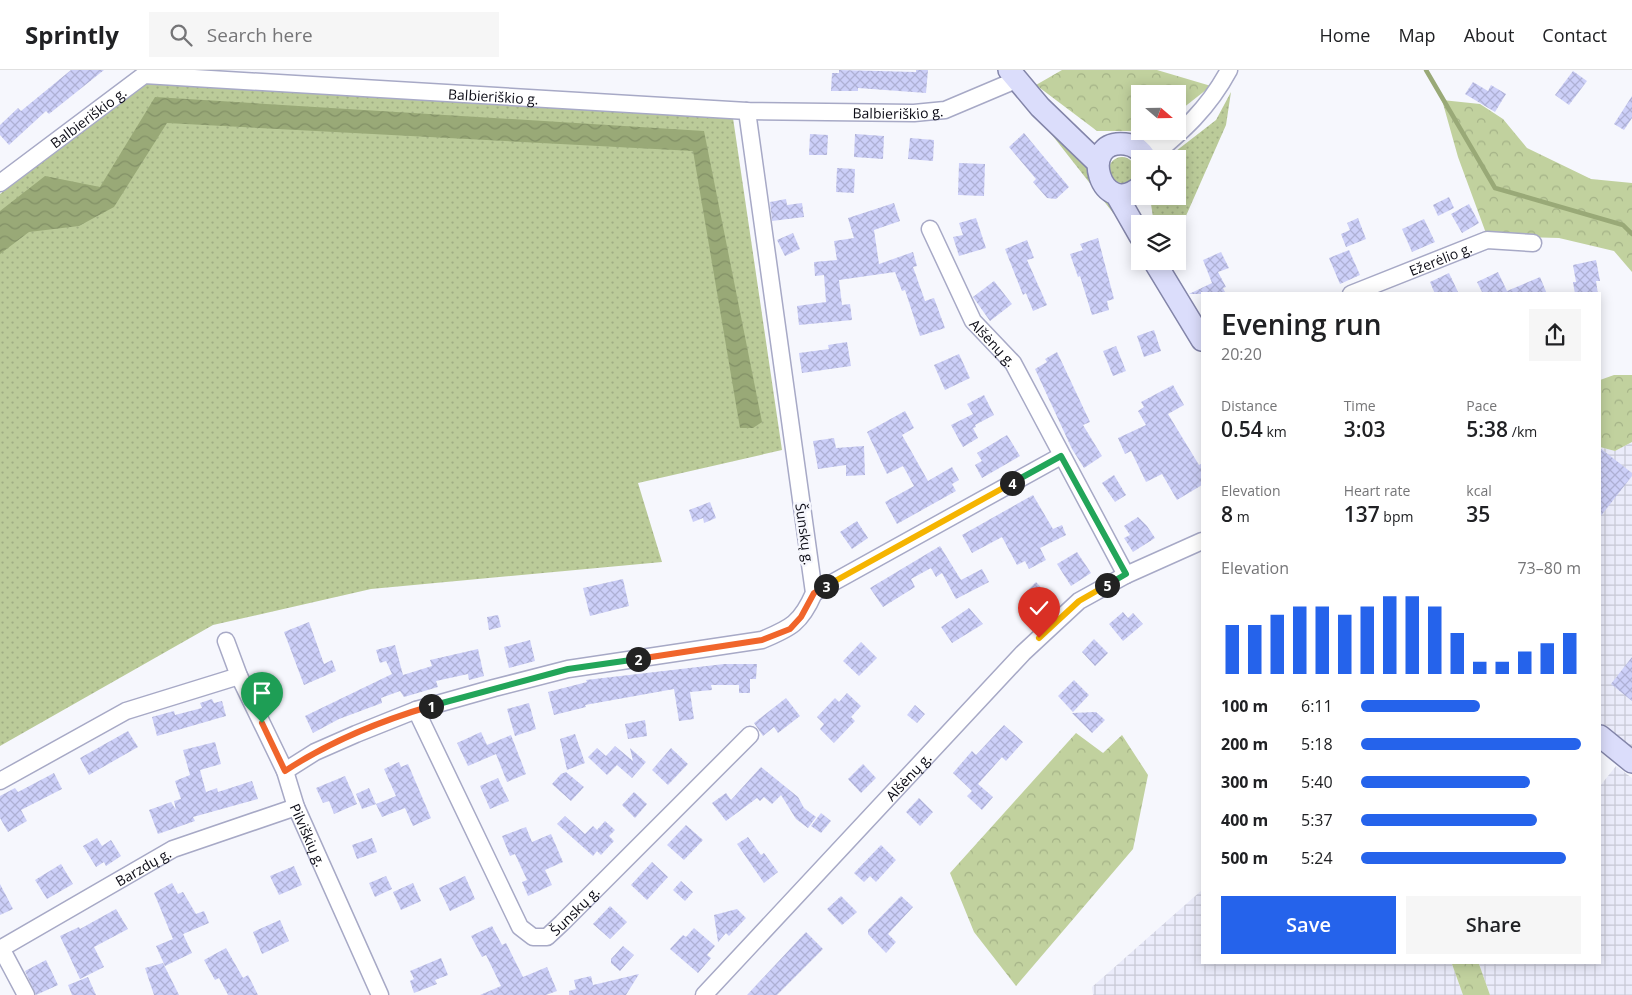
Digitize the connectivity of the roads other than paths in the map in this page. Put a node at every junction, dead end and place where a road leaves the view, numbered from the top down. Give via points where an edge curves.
1 (1229, 70) edge
2 (1013, 75) edge
3 (1040, 107) junction
4 (1206, 107) junction
5 (747, 111) junction
6 (1186, 119) edge
7 (1158, 140) edge
8 (1114, 145) junction
9 (1138, 150) edge
10 (1149, 150) edge
11 (1152, 150) edge
12 (1098, 163) junction
13 (0, 183) edge
14 (1131, 192) edge
15 (1116, 194) junction
16 (1131, 220) edge
17 (930, 228) dead end
18 (1533, 243) dead end
19 (1160, 270) edge
20 (1356, 292) edge
21 (1201, 338) edge
22 (1061, 456) junction
23 (1201, 541) edge
24 (1126, 574) junction
25 (814, 593) junction
26 (226, 642) dead end
27 (239, 676) junction
28 (416, 710) junction
29 (750, 735) dead end
30 (1601, 737) edge
31 (1632, 762) edge
32 (285, 771) junction
33 (0, 781) edge
34 (296, 807) junction
35 (1, 948) edge
36 (26, 995) edge
37 (380, 995) edge
38 (704, 995) edge

1 - 4 street
2 - 3 main road
2 - 5 street, Balbieriškio g. via 946,110 914,113
3 - 8 main road via 1094,139
3 - 12 main road
4 - 6 street
4 - 11 street via 1183,132
5 - 13 street, Balbieriškio g. via 144,75
5 - 25 street, Šunskų g.
7 - 10 street
8 - 9 main road via 1130,144
8 - 12 main road
12 - 15 main road via 1099,179
14 - 15 main road
15 - 16 main road
17 - 22 street, Alšėnų g. via 973,321 1013,363
18 - 20 street, Ežerėlio g. via 1488,240
19 - 21 main road
22 - 24 street, Alšėnų g.
22 - 25 street
23 - 24 street, Alšėnų g.
24 - 38 street, Alšėnų g. via 1079,601 1023,653
25 - 28 street via 790,629 762,640 568,669
26 - 27 street, Pilviškių g.
27 - 32 street, Pilviškių g.
27 - 33 street via 126,711
28 - 29 street, Šunskų g. via 520,927 533,937 546,937 562,924
28 - 32 street via 315,752
30 - 31 main road
32 - 34 street, Pilviškių g.
34 - 35 street, Barzdų g. via 173,849
34 - 37 street, Pilviškių g.
35 - 36 street, Barzdų g.

